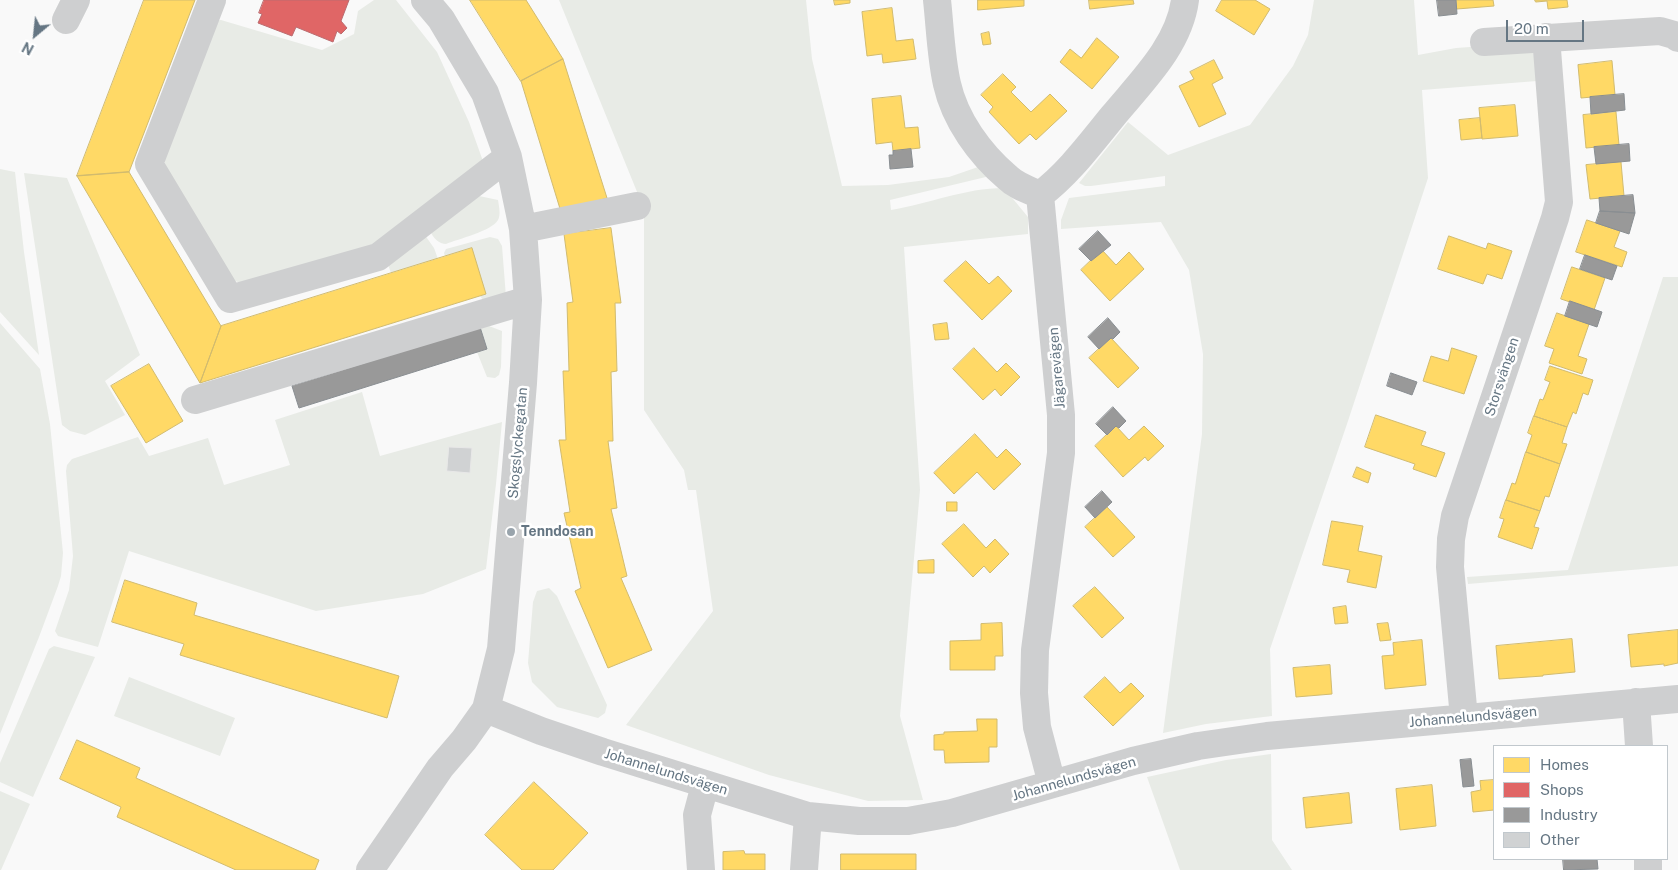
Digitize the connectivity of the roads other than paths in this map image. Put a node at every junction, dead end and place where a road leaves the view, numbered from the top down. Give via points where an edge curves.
1 (212, 0) edge
2 (425, 0) edge
3 (937, 0) edge
4 (1184, 0) edge
5 (1546, 37) junction
6 (1678, 38) edge
7 (1484, 42) dead end
8 (508, 157) junction
9 (1040, 195) junction
10 (637, 206) dead end
11 (524, 229) junction
12 (528, 300) junction
13 (195, 400) dead end
14 (1678, 699) edge
15 (1636, 702) junction
16 (486, 709) junction
17 (1464, 718) junction
18 (1639, 745) edge
19 (1052, 784) junction
20 (705, 785) junction
21 (808, 816) junction
22 (370, 870) edge
23 (701, 870) edge
24 (804, 870) edge

1 - 8 street via 149,164 230,299 378,257
2 - 8 street, Skogslyckegatan via 441,19 485,93
3 - 9 street via 947,85 965,129 1007,178
4 - 9 street via 1179,25 1160,58 1067,172
5 - 6 street via 1660,30
5 - 7 street
5 - 17 street, Storsvängen via 1559,202 1455,516 1451,539 1450,567
8 - 11 street, Skogslyckegatan
9 - 19 street, Jägarevägen via 1061,415 1061,452 1035,650 1037,727
10 - 11 street
11 - 12 street, Skogslyckegatan
12 - 13 street
12 - 16 street, Skogslyckegatan via 501,649
14 - 15 street, Johannelundsvägen
15 - 17 street, Johannelundsvägen
15 - 18 street
16 - 20 street, Johannelundsvägen via 541,731
16 - 22 street, Skogslyckegatan via 440,768
17 - 19 street, Johannelundsvägen via 1268,736 1198,746
19 - 21 street, Johannelundsvägen via 952,813 908,821
20 - 21 street, Johannelundsvägen
20 - 23 street via 697,815
21 - 24 street

